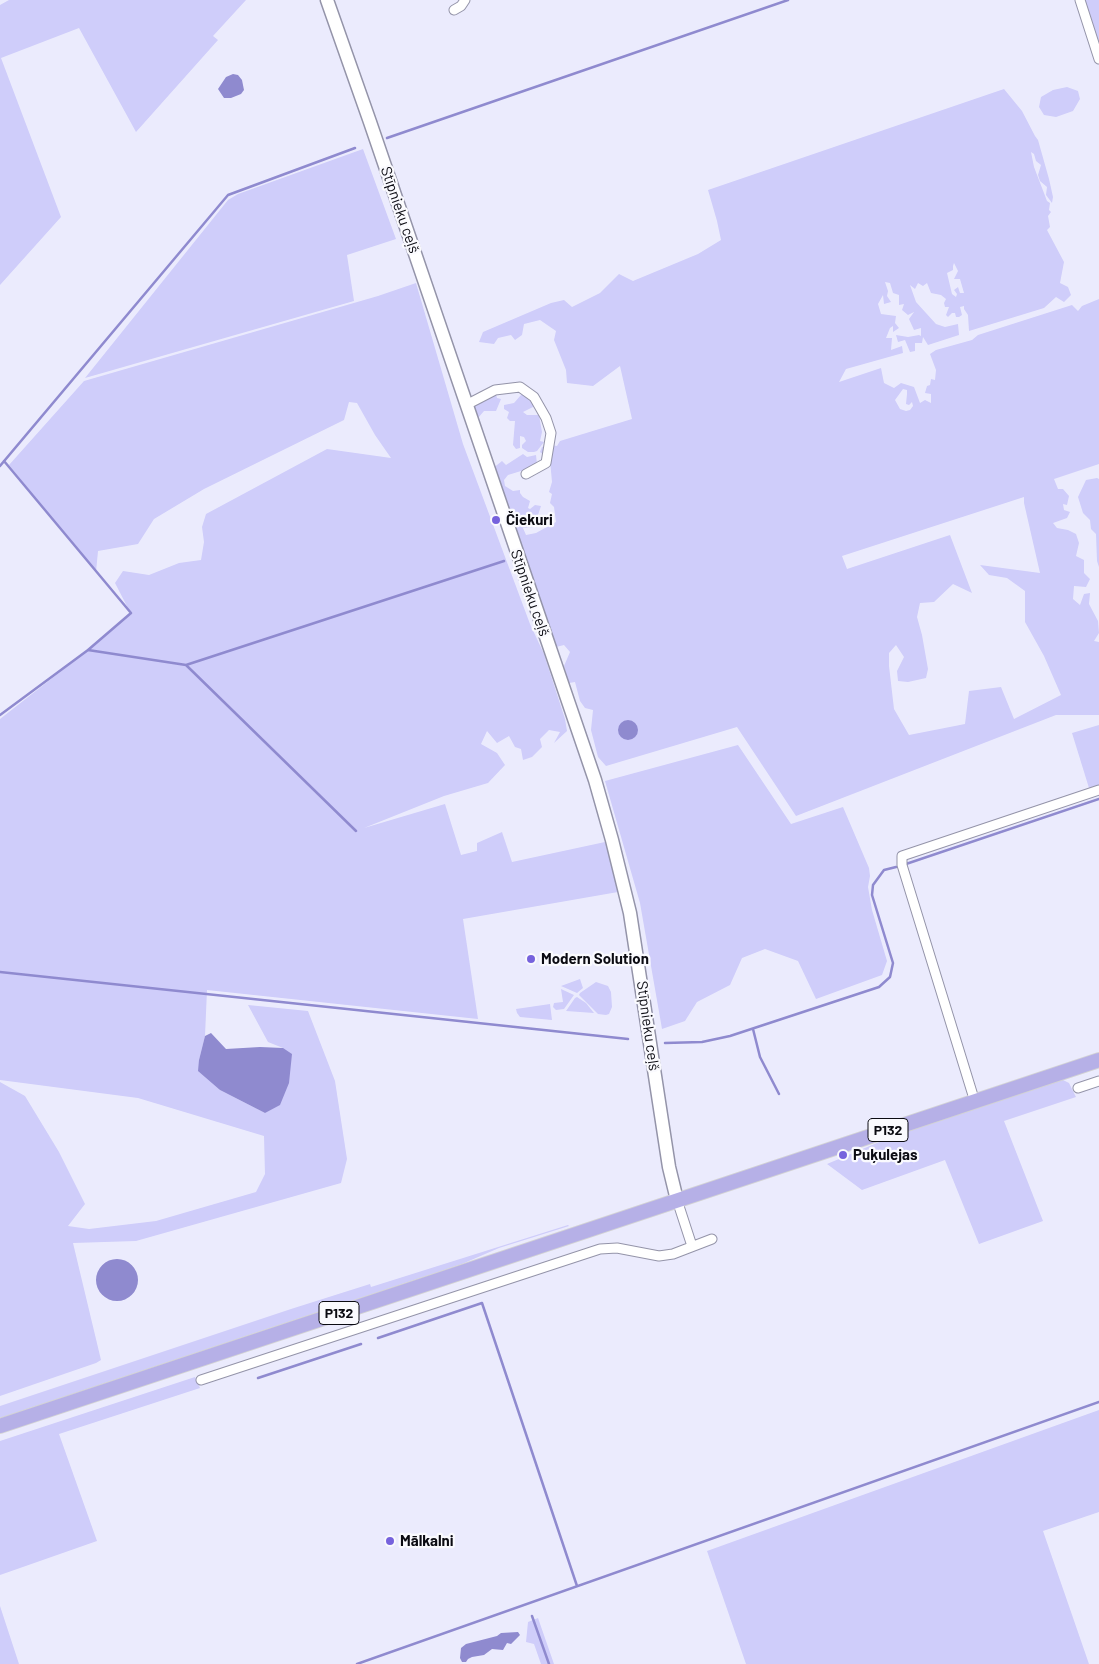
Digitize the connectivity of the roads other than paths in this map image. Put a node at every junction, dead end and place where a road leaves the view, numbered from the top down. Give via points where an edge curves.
1 (326, 0) edge
2 (465, 0) edge
3 (1080, 0) edge
4 (454, 10) dead end
5 (1099, 59) edge
6 (466, 405) junction
7 (526, 474) dead end
8 (1099, 790) edge
9 (1099, 1060) edge
10 (1099, 1081) edge
11 (1078, 1088) dead end
12 (975, 1102) junction
13 (677, 1200) junction
14 (712, 1239) dead end
15 (692, 1246) junction
16 (201, 1380) dead end
17 (0, 1426) edge

1 - 6 main road, Stīpnieku ceļš
2 - 4 street
3 - 5 street
6 - 7 street via 495,390 520,387 534,397 551,433 546,463
6 - 13 main road, Stīpnieku ceļš via 595,780 620,867
8 - 12 street via 902,856 902,866
9 - 12 main road, P132
10 - 11 street
12 - 13 main road, P132
13 - 15 street
13 - 17 main road, P132
14 - 15 street
15 - 16 street via 659,1256 617,1248 600,1249

